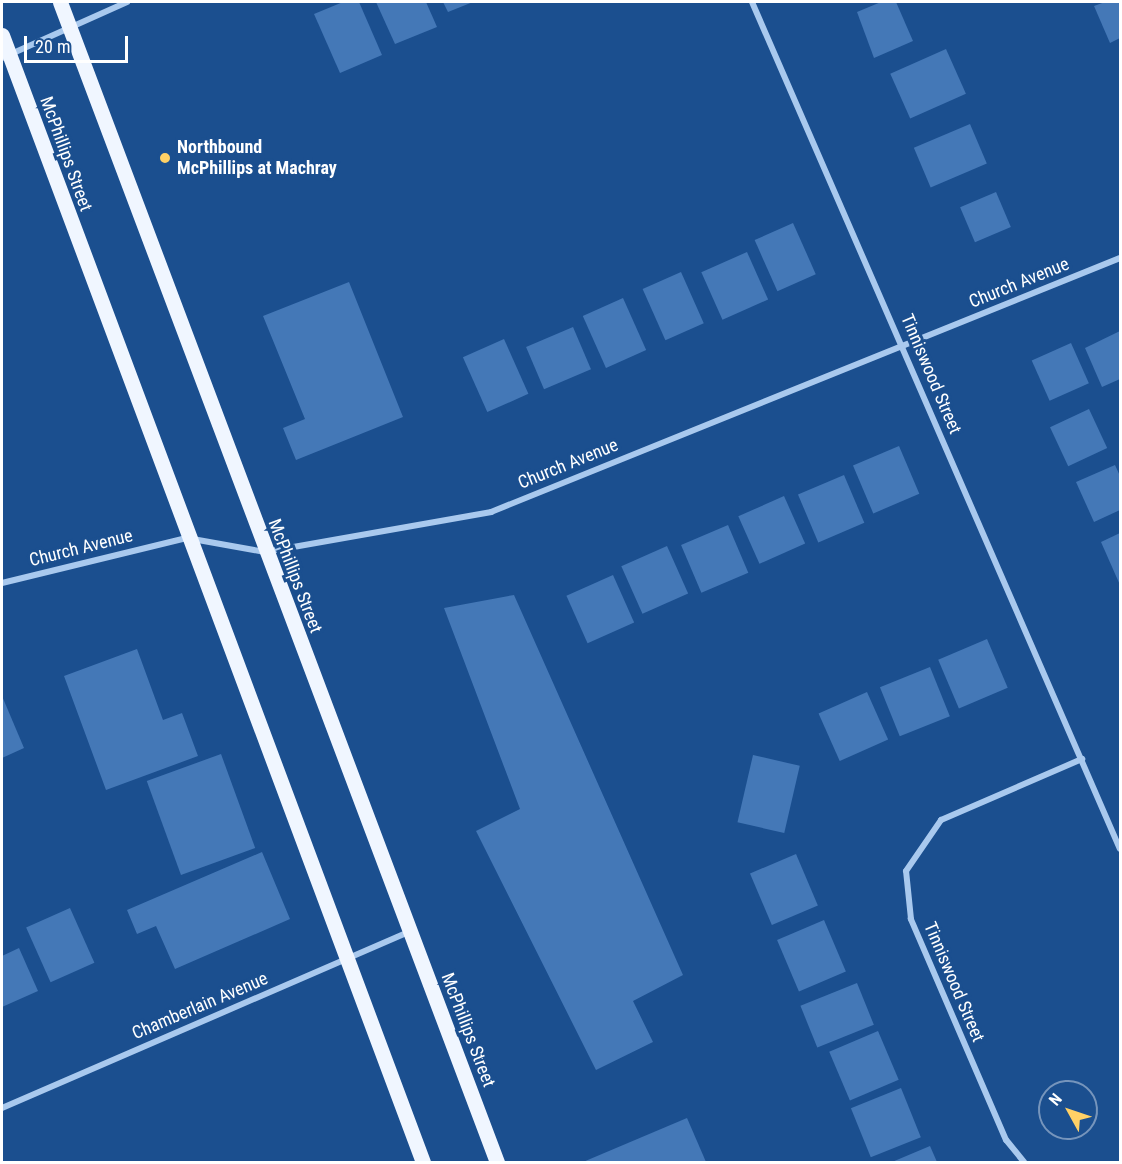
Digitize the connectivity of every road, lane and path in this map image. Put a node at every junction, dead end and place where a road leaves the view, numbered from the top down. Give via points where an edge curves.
1 (60, 2) edge
2 (128, 2) edge
3 (752, 2) edge
4 (70, 28) junction
5 (2, 35) edge
6 (5, 56) edge
7 (1120, 258) edge
8 (903, 346) junction
9 (187, 538) junction
10 (266, 552) junction
11 (2, 583) edge
12 (1082, 759) junction
13 (1120, 849) edge
14 (410, 931) junction
15 (346, 959) junction
16 (2, 1108) edge
17 (423, 1162) edge
18 (497, 1162) edge
19 (1024, 1162) edge

1 - 4 main road, McPhillips Street
2 - 4 street
3 - 8 street, Tinniswood Street
4 - 6 street
4 - 10 main road, McPhillips Street
5 - 6 main road, McPhillips Street
6 - 9 main road, McPhillips Street
7 - 8 street, Church Avenue
8 - 10 street, Church Avenue via 491,512
8 - 12 street, Tinniswood Street
9 - 10 street, Church Avenue
9 - 11 street, Church Avenue
9 - 15 main road, McPhillips Street
10 - 14 main road, McPhillips Street
12 - 13 street, Tinniswood Street
12 - 19 street, Tinniswood Street via 941,820 906,871 911,919 1006,1140
14 - 15 street, Chamberlain Avenue
14 - 18 main road, McPhillips Street
15 - 16 street, Chamberlain Avenue
15 - 17 main road, McPhillips Street

